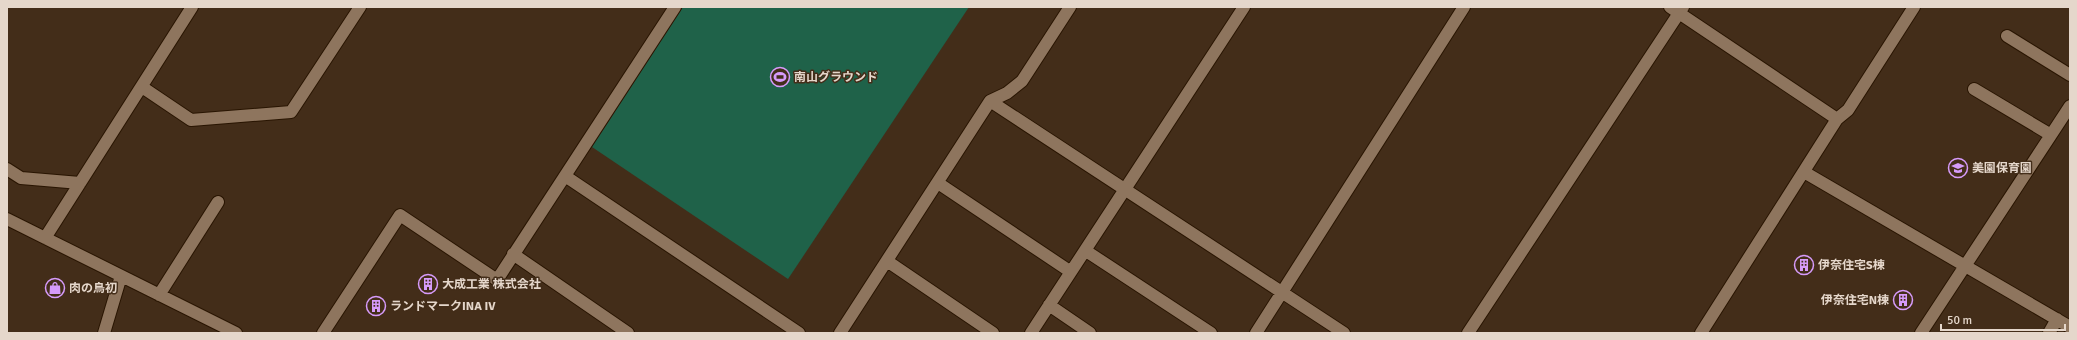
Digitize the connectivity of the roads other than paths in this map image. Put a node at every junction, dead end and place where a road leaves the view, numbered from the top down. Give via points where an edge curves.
1 (192, 7) edge
2 (360, 7) edge
3 (675, 7) edge
4 (1070, 7) edge
5 (1244, 7) edge
6 (1464, 7) edge
7 (1914, 7) edge
8 (1677, 9) edge
9 (2007, 36) dead end
10 (2070, 75) edge
11 (142, 87) junction
12 (1974, 88) dead end
13 (990, 101) junction
14 (2070, 106) edge
15 (1837, 119) junction
16 (2051, 135) junction
17 (7, 168) edge
18 (1804, 172) junction
19 (565, 176) junction
20 (80, 183) junction
21 (938, 183) junction
22 (1126, 190) junction
23 (218, 202) dead end
24 (9, 224) edge
25 (45, 238) junction
26 (1086, 251) junction
27 (513, 254) junction
28 (887, 261) junction
29 (1965, 266) junction
30 (1071, 272) junction
31 (121, 276) junction
32 (1282, 293) junction
33 (159, 295) junction
34 (1049, 305) junction
35 (2057, 320) junction
36 (2070, 327) edge
37 (104, 333) edge
38 (236, 333) edge
39 (323, 333) edge
40 (628, 333) edge
41 (799, 333) edge
42 (840, 333) edge
43 (993, 333) edge
44 (1031, 333) edge
45 (1090, 333) edge
46 (1211, 333) edge
47 (1256, 333) edge
48 (1344, 333) edge
49 (1468, 333) edge
50 (1701, 333) edge
51 (1921, 333) edge
52 (2049, 333) edge

1 - 11 street
2 - 11 street via 291,112 191,120
3 - 19 street
4 - 13 street via 1022,81 1007,93
5 - 22 street
6 - 32 street
7 - 15 street via 1848,110
8 - 15 street
8 - 49 street
9 - 10 street
11 - 20 street
12 - 16 street
13 - 21 street
13 - 22 street
14 - 16 street
15 - 18 street
16 - 29 street
17 - 20 street via 21,178
18 - 29 street
18 - 50 street
19 - 27 street
19 - 41 street
20 - 25 street
21 - 28 street
21 - 30 street
22 - 26 street
22 - 32 street
23 - 33 street
24 - 25 street
25 - 31 street
26 - 30 street
26 - 46 street
27 - 39 street via 497,280 400,215
27 - 40 street
28 - 42 street
28 - 43 street
29 - 35 street
29 - 51 street
30 - 34 street
31 - 33 street
31 - 37 street
32 - 47 street
32 - 48 street
33 - 38 street
34 - 44 street
34 - 45 street
35 - 36 street
35 - 52 street

